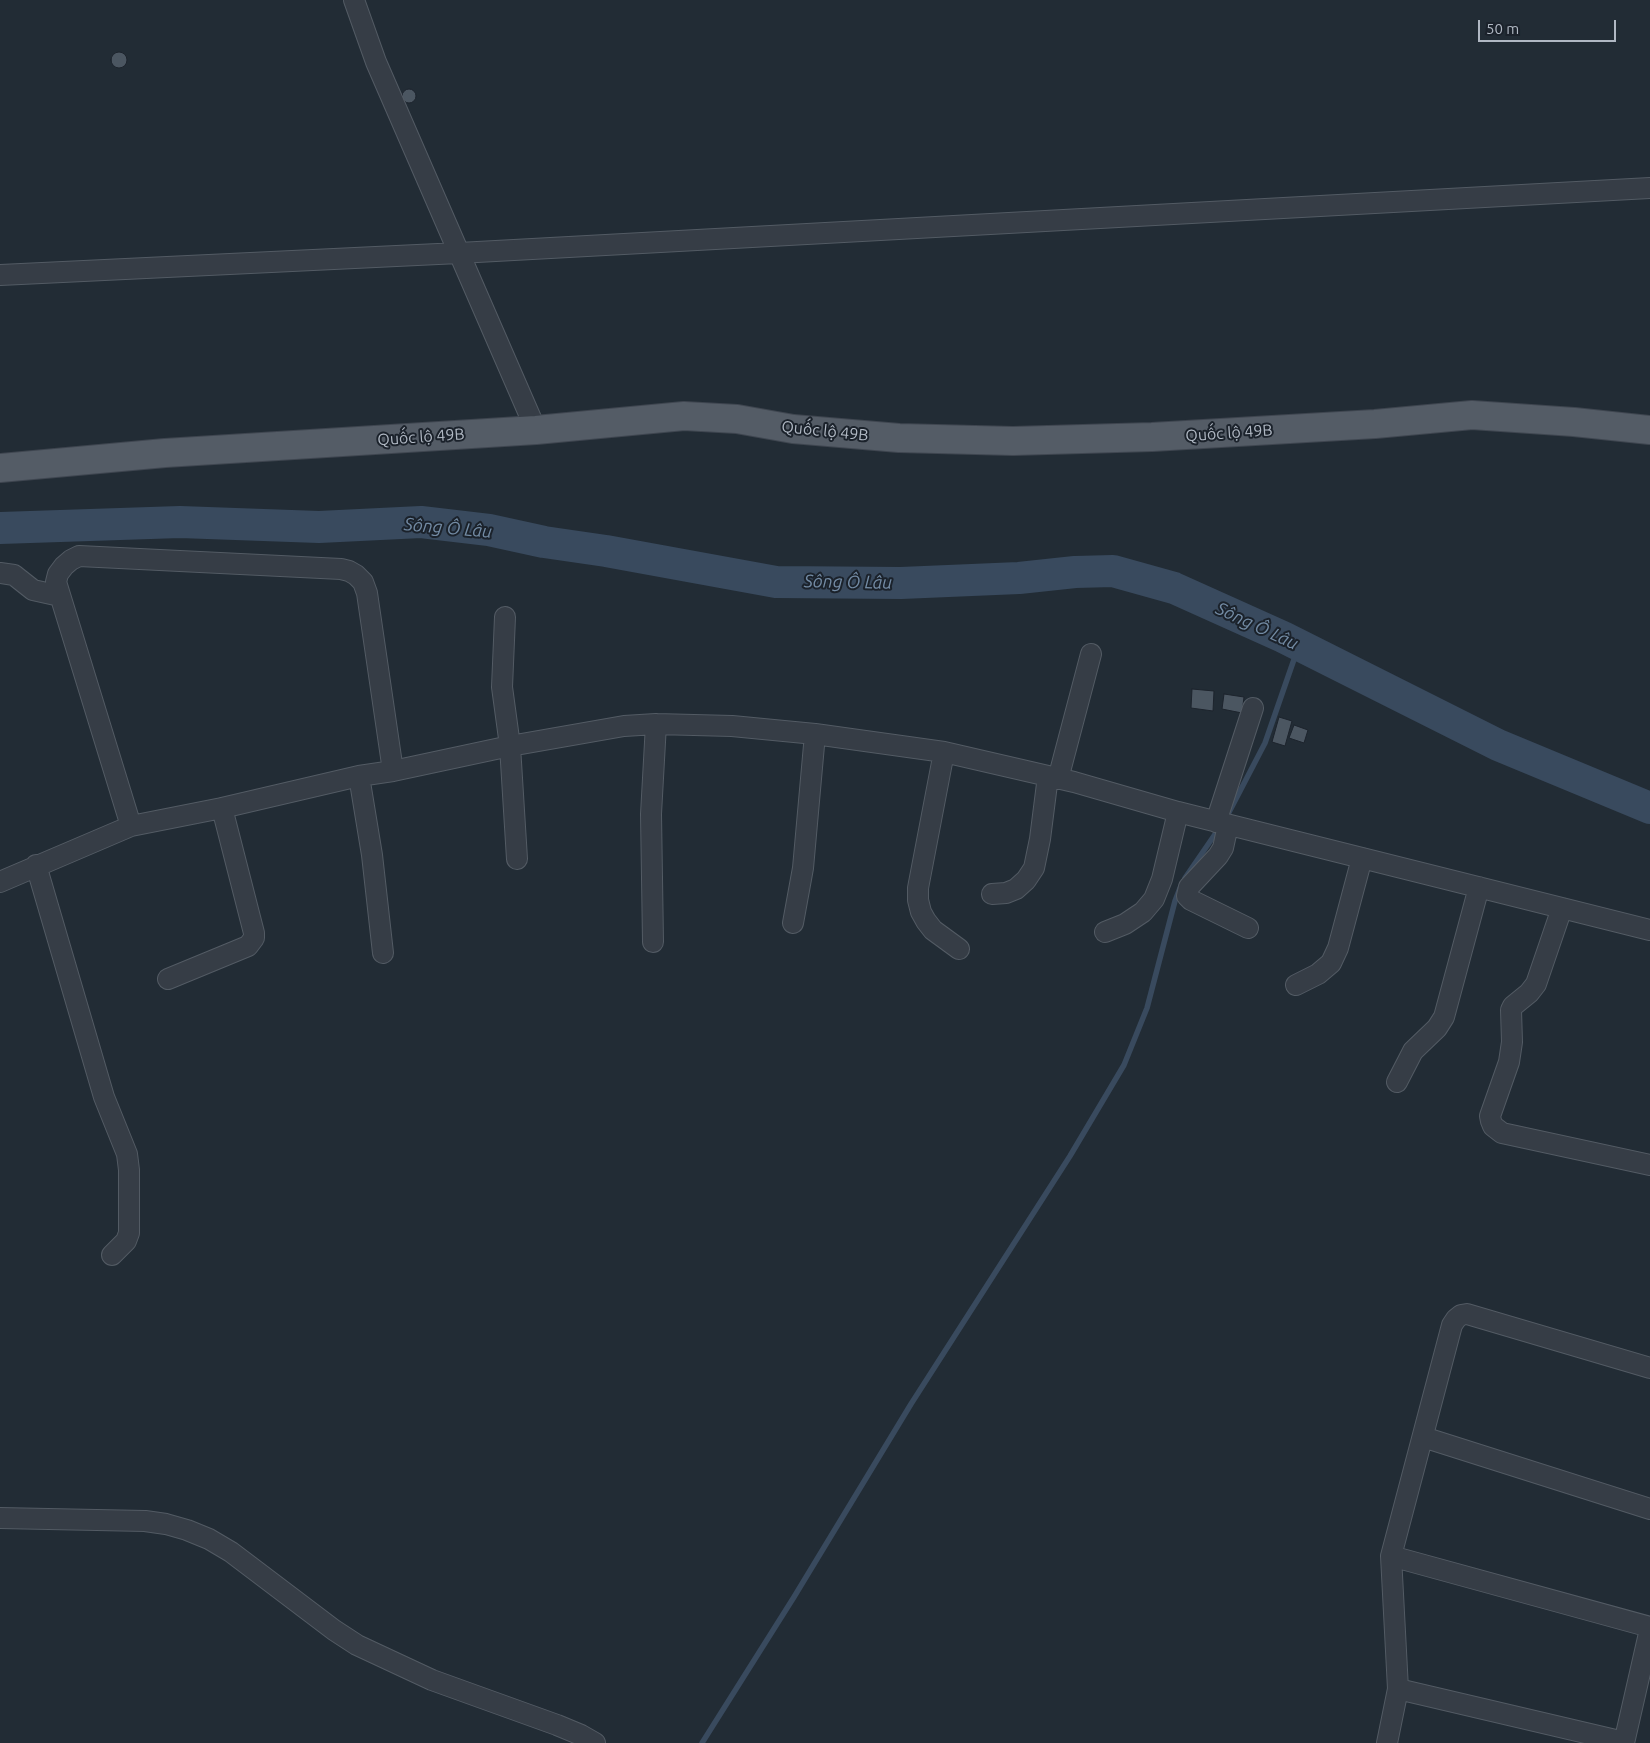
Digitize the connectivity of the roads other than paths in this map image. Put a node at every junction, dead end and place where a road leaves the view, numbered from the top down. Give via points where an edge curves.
1 (354, 0) edge
2 (1650, 188) edge
3 (459, 253) junction
4 (0, 275) edge
5 (536, 430) junction
6 (1650, 430) edge
7 (0, 468) edge
8 (0, 574) edge
9 (60, 596) junction
10 (505, 617) dead end
11 (1091, 654) dead end
12 (1253, 708) dead end
13 (656, 724) junction
14 (816, 734) junction
15 (510, 746) junction
16 (944, 752) junction
17 (393, 771) junction
18 (359, 776) junction
19 (1053, 778) junction
20 (222, 808) junction
21 (1178, 812) junction
22 (1222, 823) junction
23 (131, 826) junction
24 (1362, 858) junction
25 (516, 860) dead end
26 (36, 866) junction
27 (0, 882) edge
28 (1480, 887) junction
29 (992, 894) dead end
30 (1562, 908) junction
31 (793, 923) dead end
32 (1248, 928) dead end
33 (1650, 930) edge
34 (1105, 932) dead end
35 (654, 942) dead end
36 (959, 949) dead end
37 (382, 953) dead end
38 (168, 979) dead end
39 (1296, 985) dead end
40 (1397, 1082) dead end
41 (1650, 1165) edge
42 (112, 1254) dead end
43 (1650, 1368) edge
44 (1422, 1437) junction
45 (1650, 1509) edge
46 (0, 1518) edge
47 (1391, 1556) junction
48 (1650, 1628) edge
49 (1398, 1689) junction
50 (1624, 1742) edge
51 (594, 1743) edge
52 (1387, 1743) edge

1 - 3 street via 376,62
2 - 3 street
3 - 4 street
3 - 5 street
5 - 6 main road, Quốc lộ 49B via 684,416 899,438 1013,442 1375,424 1472,415
5 - 7 main road, Quốc lộ 49B
8 - 9 street via 14,575 33,590
9 - 17 street via 56,582 58,574 79,556 349,571 363,582 367,593
9 - 23 street
10 - 15 street via 502,687
11 - 19 street
12 - 22 street
13 - 14 street via 732,726
13 - 15 street via 624,726
13 - 35 street via 651,814
14 - 16 street
14 - 31 street via 803,868
15 - 17 street
15 - 25 street
16 - 19 street
16 - 36 street via 918,900 920,912 933,930
17 - 18 street
18 - 20 street
18 - 37 street via 372,855
19 - 21 street
19 - 29 street via 1034,868 1016,889
20 - 23 street
20 - 38 street via 254,938 248,946
21 - 22 street
21 - 34 street via 1154,899 1143,912
22 - 24 street
22 - 32 street via 1223,848 1189,886 1187,896
23 - 26 street
24 - 28 street
24 - 39 street via 1331,963
26 - 27 street
26 - 42 street via 104,1097 127,1154 129,1233 126,1241
28 - 30 street
28 - 40 street via 1444,1017 1414,1051
30 - 33 street
30 - 41 street via 1536,984 1511,1010 1510,1062 1490,1121 1502,1133
43 - 44 street via 1467,1314 1461,1315 1452,1325
44 - 45 street
44 - 47 street
46 - 51 street via 145,1521 187,1530 231,1552 357,1645 432,1680 557,1725
47 - 48 street
47 - 49 street
48 - 50 street
49 - 50 street
49 - 52 street

